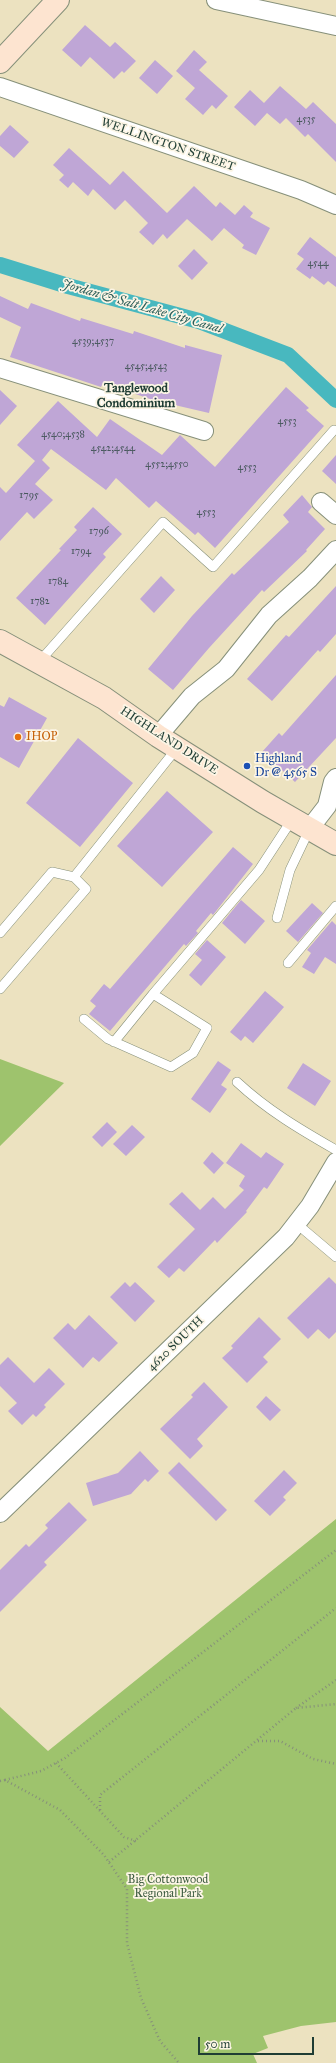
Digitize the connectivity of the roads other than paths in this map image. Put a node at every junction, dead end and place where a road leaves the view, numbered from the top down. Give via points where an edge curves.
1 (58, 0) edge
2 (216, 0) edge
3 (336, 26) edge
4 (0, 62) edge
5 (0, 87) edge
6 (336, 205) edge
7 (0, 368) edge
8 (334, 430) dead end
9 (204, 431) dead end
10 (321, 502) dead end
11 (336, 515) edge
12 (336, 550) edge
13 (0, 640) edge
14 (39, 662) junction
15 (158, 736) junction
16 (177, 748) junction
17 (336, 778) edge
18 (302, 823) junction
19 (336, 844) edge
20 (74, 878) junction
21 (336, 906) edge
22 (277, 918) dead end
23 (0, 933) edge
24 (288, 963) dead end
25 (0, 989) edge
26 (153, 994) junction
27 (84, 1019) dead end
28 (114, 1042) junction
29 (237, 1082) dead end
30 (336, 1150) edge
31 (336, 1162) edge
32 (297, 1224) junction
33 (336, 1257) edge
34 (0, 1514) edge

1 - 4 main road
2 - 3 street
5 - 6 street, WELLINGTON STREET via 301,190
7 - 9 street
8 - 14 lane via 213,567 164,522
10 - 11 street
12 - 15 street via 269,615 226,669 192,696
13 - 14 main road, HIGHLAND DRIVE
14 - 15 main road, HIGHLAND DRIVE via 104,698
15 - 16 main road, HIGHLAND DRIVE
16 - 18 main road, HIGHLAND DRIVE
16 - 20 lane
17 - 18 street via 328,806
18 - 19 main road, HIGHLAND DRIVE
18 - 22 lane
18 - 26 lane
20 - 23 lane via 52,872
20 - 25 lane via 86,888
21 - 24 lane
26 - 28 lane
26 - 28 lane via 207,1028 193,1053 171,1068
27 - 28 lane
29 - 30 lane via 283,1119
31 - 32 street, 4620 SOUTH
32 - 33 lane
32 - 34 street, 4620 SOUTH

